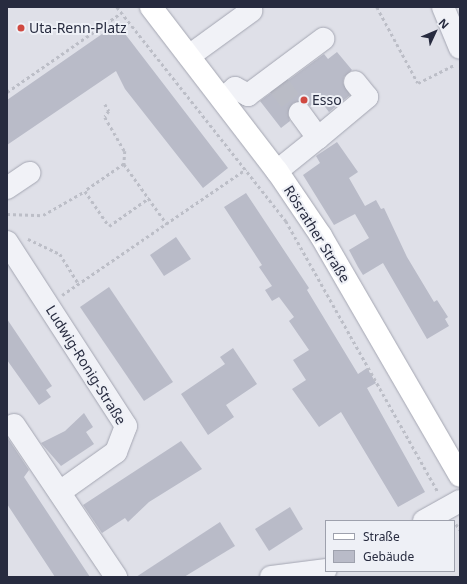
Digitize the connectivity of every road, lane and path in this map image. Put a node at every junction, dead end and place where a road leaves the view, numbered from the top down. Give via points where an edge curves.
1 (117, 7) edge
2 (151, 7) edge
3 (377, 7) edge
4 (443, 7) edge
5 (251, 11) dead end
6 (121, 12) junction
7 (323, 39) dead end
8 (456, 52) edge
9 (189, 56) junction
10 (355, 82) dead end
11 (7, 92) edge
12 (222, 99) junction
13 (105, 104) dead end
14 (300, 113) tunnel mouth
15 (318, 138) junction
16 (271, 163) junction
17 (124, 164) junction
18 (245, 169) junction
19 (29, 173) dead end
20 (7, 188) edge
21 (84, 191) junction
22 (149, 198) junction
23 (7, 214) edge
24 (167, 224) junction
25 (14, 239) edge
26 (79, 284) junction
27 (49, 304) junction
28 (14, 425) dead end
29 (460, 476) edge
30 (60, 492) junction
31 (453, 505) edge
32 (426, 520) edge
33 (460, 530) edge
34 (325, 570) edge
35 (116, 577) edge
36 (271, 577) edge

1 - 6 path
2 - 9 main road, Rösrather Straße
3 - 8 path via 418,84 456,64
4 - 8 street
5 - 9 street
6 - 11 path
6 - 18 path
7 - 12 street via 274,80 248,95 236,88
9 - 12 main road, Rösrather Straße
10 - 15 street via 367,97
12 - 16 main road, Rösrather Straße
13 - 17 path via 109,111 104,117 125,151
14 - 15 street
15 - 16 street
16 - 18 path
16 - 29 main road, Rösrather Straße via 326,243
17 - 21 path
17 - 22 path
18 - 24 path
18 - 31 path via 286,221
19 - 20 street
21 - 22 path via 109,226
21 - 23 path via 43,214
22 - 24 path
24 - 26 path
25 - 26 path via 60,254
25 - 27 street, Ludwig-Ronig-Straße
26 - 27 path
27 - 30 street, Ludwig-Ronig-Straße via 126,426 116,452
28 - 30 street
30 - 35 street
31 - 32 street
31 - 33 path
34 - 36 street

